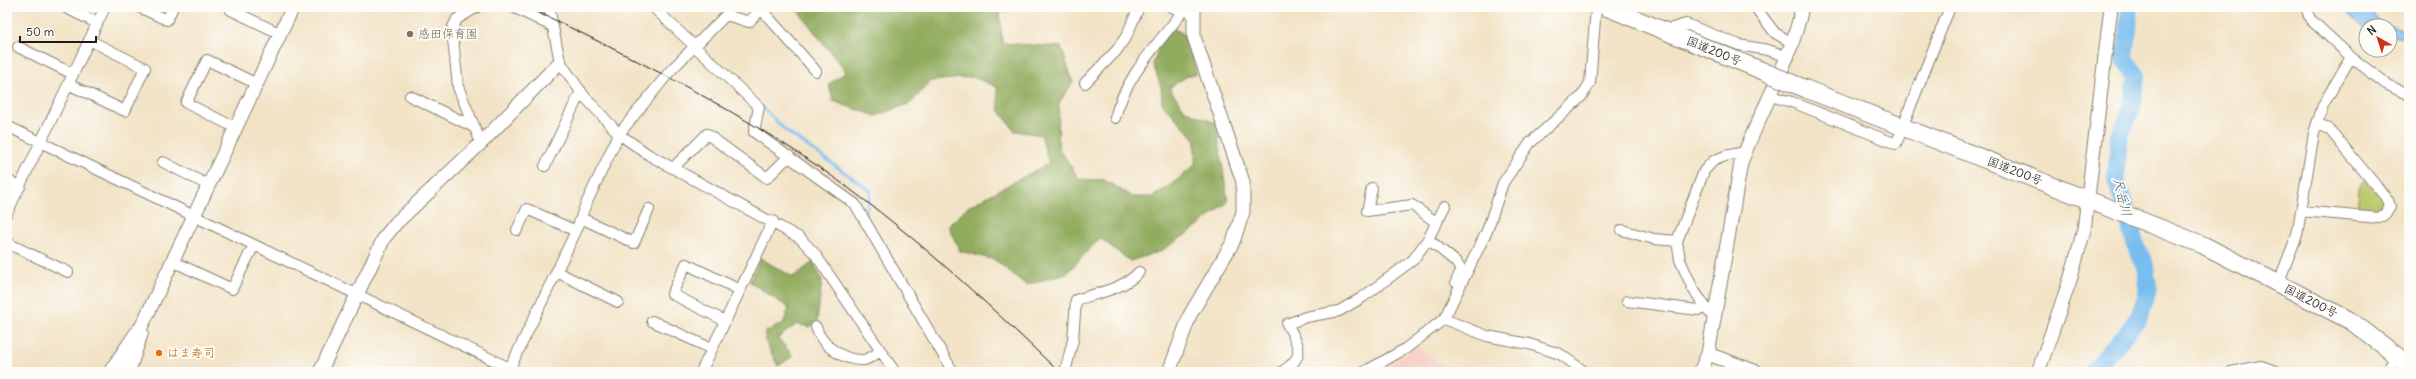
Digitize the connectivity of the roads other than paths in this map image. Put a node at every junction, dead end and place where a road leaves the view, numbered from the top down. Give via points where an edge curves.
1 (64, 7) edge
2 (105, 7) edge
3 (139, 7) edge
4 (173, 7) edge
5 (294, 7) edge
6 (477, 7) edge
7 (513, 7) edge
8 (549, 7) edge
9 (653, 7) edge
10 (1139, 7) edge
11 (1170, 7) edge
12 (1596, 7) edge
13 (1606, 7) edge
14 (1755, 7) edge
15 (1802, 7) edge
16 (1950, 7) edge
17 (2111, 7) edge
18 (2306, 7) edge
19 (762, 8) edge
20 (231, 10) dead end
21 (1190, 10) edge
22 (97, 23) junction
23 (552, 26) junction
24 (1664, 30) junction
25 (280, 34) junction
26 (89, 40) junction
27 (1794, 44) junction
28 (18, 47) dead end
29 (696, 47) junction
30 (1789, 57) junction
31 (2351, 57) junction
32 (560, 62) junction
33 (816, 71) dead end
34 (73, 74) junction
35 (1085, 83) dead end
36 (68, 84) junction
37 (256, 84) junction
38 (581, 91) junction
39 (2409, 95) edge
40 (410, 96) dead end
41 (1770, 96) junction
42 (1115, 118) dead end
43 (1906, 118) dead end
44 (2317, 123) junction
45 (7, 126) edge
46 (474, 127) junction
47 (236, 128) junction
48 (618, 134) junction
49 (1899, 137) dead end
50 (41, 142) junction
51 (481, 143) junction
52 (1745, 152) junction
53 (789, 156) junction
54 (163, 162) dead end
55 (545, 166) dead end
56 (673, 168) junction
57 (7, 180) edge
58 (208, 185) junction
59 (20, 186) junction
60 (1372, 188) dead end
61 (2089, 199) junction
62 (1445, 206) dead end
63 (649, 209) dead end
64 (2301, 211) junction
65 (7, 213) edge
66 (194, 216) junction
67 (581, 218) junction
68 (773, 221) junction
69 (1437, 223) junction
70 (517, 230) dead end
71 (1622, 230) dead end
72 (576, 231) junction
73 (1428, 239) junction
74 (1677, 241) junction
75 (7, 243) edge
76 (254, 245) junction
77 (172, 261) junction
78 (68, 272) dead end
79 (557, 272) junction
80 (1139, 272) dead end
81 (2278, 284) junction
82 (740, 290) junction
83 (358, 294) junction
84 (1627, 301) dead end
85 (618, 302) dead end
86 (1706, 308) junction
87 (147, 316) junction
88 (1444, 319) junction
89 (1714, 319) junction
90 (652, 321) dead end
91 (725, 321) junction
92 (816, 327) dead end
93 (712, 349) junction
94 (881, 351) junction
95 (1708, 354) junction
96 (2403, 360) edge
97 (512, 371) edge
98 (108, 372) edge
99 (120, 372) edge
100 (130, 372) edge
101 (320, 372) edge
102 (701, 372) edge
103 (895, 372) edge
104 (953, 372) edge
105 (1065, 372) edge
106 (1169, 372) edge
107 (1282, 372) edge
108 (1364, 372) edge
109 (1585, 372) edge
110 (1700, 372) edge
111 (1757, 372) edge
112 (2038, 372) edge
113 (2231, 372) edge
114 (2278, 372) edge
115 (2387, 372) edge

1 - 22 street
2 - 22 street
3 - 4 street via 167,20
5 - 25 street
6 - 46 street via 457,19 452,29 458,87
7 - 23 street
8 - 23 street
9 - 29 street
10 - 35 street via 1127,35 1117,50
11 - 21 street
12 - 88 street via 1590,83 1581,97 1530,143 1503,183 1487,232
13 - 24 highway, 国道200号
14 - 27 street via 1775,33
15 - 27 street
16 - 43 street
17 - 61 street
18 - 31 street via 2310,19
19 - 29 street via 749,22 726,15
19 - 33 street
20 - 25 street
21 - 42 street via 1132,78 1119,101
21 - 106 street via 1194,37 1243,182 1243,212 1233,242 1190,315
22 - 26 street
23 - 32 street
24 - 30 street via 1686,24 1739,46 1768,50
24 - 61 highway, 国道200号, bridge via 1806,89
25 - 37 street
26 - 34 street
26 - 36 street via 145,68 125,111
27 - 30 street
28 - 34 street
29 - 48 street via 667,75
29 - 53 street via 759,107 754,132
30 - 41 street
31 - 39 street via 2386,84
31 - 44 street via 2323,105
32 - 38 street
32 - 51 street
34 - 36 street
36 - 50 street
37 - 47 street
37 - 47 street via 207,60 186,103
38 - 48 street
38 - 55 street
40 - 46 street
41 - 49 street via 1792,102 1896,144
41 - 52 street
44 - 64 street
44 - 64 street via 2329,129 2388,200 2390,206 2379,218
45 - 50 street
46 - 51 street
47 - 58 street
48 - 56 street
48 - 67 street
50 - 59 street
50 - 66 street
51 - 83 street via 396,223 384,238
52 - 74 street via 1713,161 1704,171
52 - 89 street
53 - 56 street via 767,178 707,134
53 - 104 street via 855,204
54 - 58 street
56 - 68 street
57 - 59 street
58 - 66 street
59 - 65 street
60 - 69 street via 1367,211 1412,205
61 - 81 highway, 国道200号 via 2203,245
61 - 112 street via 2084,230 2071,278
62 - 69 street
63 - 67 street via 634,243
64 - 81 street via 2296,235
66 - 76 street
66 - 77 street
67 - 72 street
68 - 82 street
68 - 94 street via 800,238 815,254
69 - 73 street
70 - 72 street via 527,209
71 - 74 street via 1654,239
72 - 79 street
73 - 88 street via 1456,262 1461,270
73 - 107 street via 1413,260 1363,297 1339,311 1306,317 1287,324 1298,344 1299,355 1295,363
74 - 86 street via 1680,260 1693,289
75 - 78 street
76 - 77 street via 232,289
76 - 83 street
77 - 87 street
79 - 85 street
79 - 97 street
80 - 105 street via 1134,278 1118,286 1076,300 1074,340
81 - 96 highway, 国道200号 via 2351,321
82 - 91 street
82 - 91 street via 686,264 683,270 672,294
83 - 97 street
83 - 101 street
84 - 86 street via 1698,310
86 - 89 street
87 - 98 street via 128,339
87 - 99 street
87 - 100 street
88 - 108 street via 1405,349
88 - 109 street via 1487,336 1529,344 1560,354
89 - 95 street
90 - 93 street
91 - 93 street
92 - 94 street via 819,338 834,351 855,359 866,360
93 - 102 street
94 - 103 street
95 - 110 street
95 - 111 street
96 - 115 street
113 - 114 street via 2261,366

